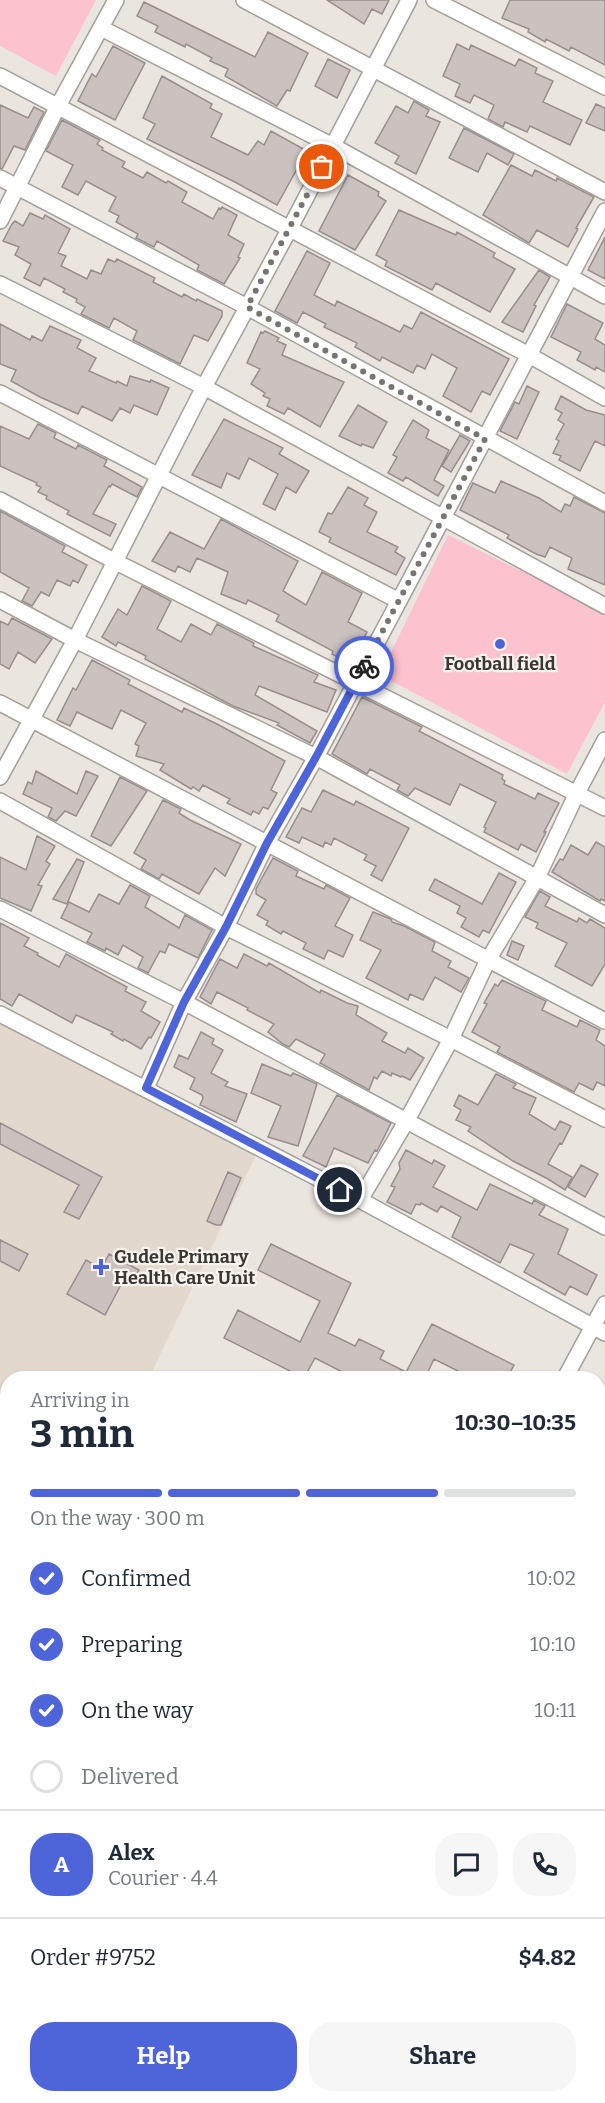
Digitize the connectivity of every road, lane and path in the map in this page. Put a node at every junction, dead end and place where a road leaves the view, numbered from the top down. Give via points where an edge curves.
1 (116, 0) edge
2 (244, 0) edge
3 (409, 0) edge
4 (434, 0) edge
5 (101, 28) junction
6 (375, 68) junction
7 (0, 76) edge
8 (605, 87) edge
9 (58, 106) junction
10 (333, 146) junction
11 (0, 178) edge
12 (18, 187) junction
13 (605, 192) edge
14 (605, 211) edge
15 (0, 221) edge
16 (289, 230) junction
17 (570, 277) junction
18 (0, 284) edge
19 (605, 296) edge
20 (247, 307) junction
21 (529, 355) junction
22 (204, 387) junction
23 (0, 393) edge
24 (605, 398) edge
25 (485, 439) junction
26 (158, 474) junction
27 (0, 500) edge
28 (605, 503) edge
29 (443, 516) junction
30 (114, 561) junction
31 (0, 600) edge
32 (399, 601) junction
33 (605, 606) edge
34 (75, 640) junction
35 (354, 682) junction
36 (0, 703) edge
37 (30, 719) junction
38 (605, 740) edge
39 (316, 757) junction
40 (0, 777) edge
41 (577, 793) junction
42 (0, 801) edge
43 (605, 808) edge
44 (267, 843) junction
45 (537, 878) junction
46 (0, 909) edge
47 (605, 915) edge
48 (226, 927) junction
49 (488, 960) junction
50 (184, 1002) junction
51 (0, 1014) edge
52 (605, 1021) edge
53 (451, 1039) junction
54 (146, 1088) junction
55 (605, 1119) edge
56 (407, 1120) junction
57 (360, 1200) junction
58 (605, 1227) edge
59 (605, 1304) edge
60 (599, 1329) edge
61 (570, 1371) edge

1 - 5 street
2 - 6 street
3 - 6 street
4 - 8 street
5 - 9 street
5 - 10 street
6 - 10 street
6 - 13 street
7 - 9 street
9 - 12 street
9 - 16 street
10 - 16 street
10 - 17 street
11 - 12 street
12 - 15 street
12 - 20 street
14 - 17 street
16 - 20 street
16 - 21 street
17 - 19 street
17 - 21 street
18 - 22 street
20 - 22 street
20 - 25 street
21 - 24 street
21 - 25 street
22 - 26 street
22 - 29 street
23 - 26 street
25 - 28 street
25 - 29 street
26 - 30 street
26 - 32 street
27 - 30 street
29 - 32 street
29 - 33 street
30 - 34 street
30 - 35 street
31 - 34 street
32 - 35 street
34 - 37 street
34 - 39 street
35 - 39 street
35 - 41 street
36 - 37 street
37 - 40 street
37 - 44 street
38 - 41 street
39 - 44 street
39 - 45 street
41 - 43 street
41 - 45 street
42 - 48 street
44 - 48 street
44 - 49 street
45 - 47 street
45 - 49 street
46 - 50 street
48 - 50 street
48 - 53 street
49 - 52 street
49 - 53 street
50 - 54 street
50 - 56 street
51 - 54 street
53 - 55 street
53 - 56 street
54 - 57 street
56 - 57 street
56 - 58 street
57 - 60 street
59 - 60 street
60 - 61 street

